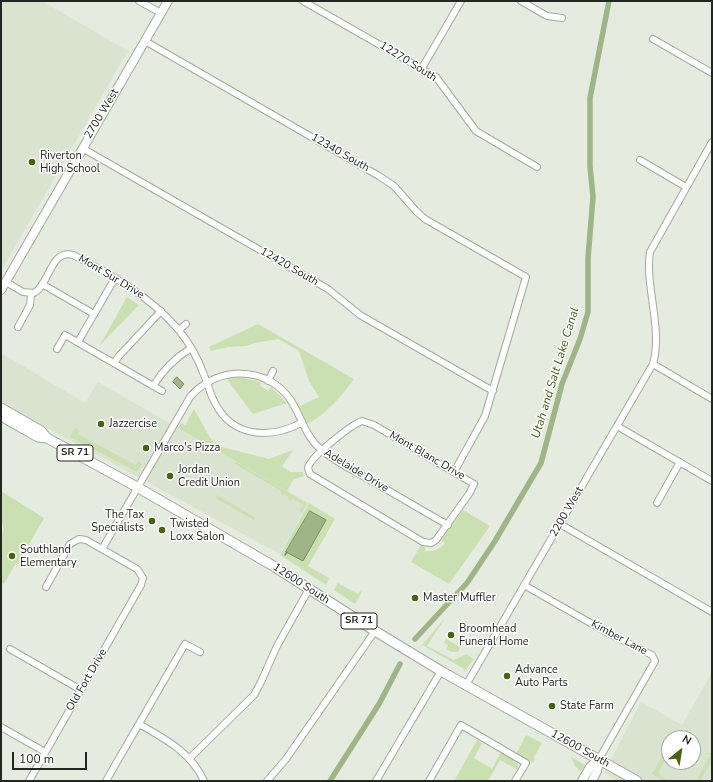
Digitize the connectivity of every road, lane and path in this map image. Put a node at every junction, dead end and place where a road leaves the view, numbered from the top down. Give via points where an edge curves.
1 (139, 1) edge
2 (168, 1) edge
3 (303, 1) edge
4 (461, 1) edge
5 (521, 1) edge
6 (161, 13) junction
7 (562, 18) dead end
8 (654, 39) dead end
9 (145, 41) junction
10 (422, 68) junction
11 (712, 72) edge
12 (712, 142) edge
13 (82, 148) junction
14 (640, 160) dead end
15 (537, 167) dead end
16 (686, 187) junction
17 (115, 278) junction
18 (6, 282) junction
19 (42, 284) junction
20 (1, 290) edge
21 (31, 294) junction
22 (161, 311) junction
23 (94, 314) junction
24 (186, 324) dead end
25 (18, 327) dead end
26 (179, 330) junction
27 (78, 342) junction
28 (57, 348) dead end
29 (191, 348) junction
30 (114, 364) junction
31 (653, 364) junction
32 (273, 371) dead end
33 (268, 381) junction
34 (207, 382) junction
35 (153, 386) junction
36 (162, 391) dead end
37 (493, 391) junction
38 (712, 399) edge
39 (1, 408) edge
40 (1, 416) edge
41 (301, 423) junction
42 (617, 426) junction
43 (47, 438) junction
44 (322, 451) junction
45 (680, 462) junction
46 (454, 472) junction
47 (712, 481) edge
48 (137, 487) junction
49 (657, 502) dead end
50 (560, 524) junction
51 (448, 525) junction
52 (102, 549) junction
53 (524, 585) junction
54 (46, 587) dead end
55 (309, 589) junction
56 (712, 612) edge
57 (375, 631) junction
58 (10, 649) dead end
59 (200, 652) dead end
60 (441, 671) junction
61 (466, 685) junction
62 (81, 690) junction
63 (139, 724) junction
64 (1, 727) edge
65 (45, 752) junction
66 (190, 758) junction
67 (599, 759) junction
68 (28, 781) edge
69 (106, 781) edge
70 (204, 781) edge
71 (267, 781) edge
72 (376, 781) edge
73 (429, 781) edge
74 (515, 781) edge
75 (582, 781) edge
76 (592, 781) edge
77 (637, 781) edge

1 - 6 street
2 - 6 main road, 2700 West
3 - 10 street, 12270 South
4 - 10 street
5 - 7 street via 547,16
6 - 9 main road, 2700 West
8 - 11 street
9 - 13 main road, 2700 West
9 - 37 street, 12340 South via 379,176 394,186 426,219 526,277
10 - 15 street, 12270 South via 443,85 476,131
12 - 16 street, 2200 West
13 - 18 main road, 2700 West
13 - 37 street, 12420 South via 328,289 360,316
14 - 16 street
16 - 31 street, 2200 West via 653,244 649,256 656,335
17 - 19 street, Mont Sur Drive via 77,256 67,254 57,259
17 - 22 street, Mont Sur Drive
17 - 23 street
18 - 20 main road, 2700 West
18 - 21 street
19 - 21 street, Mont Sur Drive
19 - 23 street
21 - 25 street via 30,305
22 - 26 street, Mont Sur Drive
22 - 30 street
23 - 27 street
24 - 26 street
26 - 29 street, Mont Sur Drive
27 - 28 street via 64,335
27 - 30 street
29 - 34 street, Mont Sur Drive
29 - 35 street via 173,360
30 - 35 street
31 - 38 street
31 - 42 street, 2200 West
32 - 33 street
33 - 34 street, Adelaide Drive via 259,376 240,373 220,376
33 - 41 street, Adelaide Drive via 290,399
34 - 41 street, Mont Sur Drive via 218,409 232,423 244,430 276,433
34 - 48 street via 187,401
35 - 36 street
37 - 46 street via 479,429
39 - 43 main road, 12600 South / SR 71 via 41,431
40 - 43 main road, 12600 South / SR 71 via 38,437
41 - 44 street, Adelaide Drive via 311,440
42 - 45 street
42 - 50 street, 2200 West
43 - 48 main road, 12600 South / SR 71
44 - 46 street, Mont Blanc Drive via 362,420
44 - 51 street, Adelaide Drive
44 - 51 street, Mont Blanc Drive via 309,465 308,472 312,477 423,542 433,542
45 - 47 street
45 - 49 street
46 - 51 street, Mont Blanc Drive via 474,484
48 - 52 street
48 - 55 main road, 12600 South / SR 71
50 - 53 street, 2200 West
50 - 56 street
52 - 54 street via 86,540 79,539 70,544
52 - 62 street, Old Fort Drive via 137,570 143,578
53 - 61 street, 2200 West
53 - 67 street, Kimber Lane via 652,655 655,661
55 - 57 main road, 12600 South / SR 71
55 - 66 street via 277,646 254,695
57 - 60 main road, 12600 South / SR 71
57 - 71 street via 286,760
58 - 62 street
59 - 63 street via 185,644
60 - 61 main road, 12600 South / SR 71
60 - 72 street
61 - 67 main road, 12600 South / SR 71
62 - 65 street, Old Fort Drive
63 - 66 street via 172,743
63 - 69 street
64 - 65 street
65 - 68 street, Old Fort Drive
66 - 70 street
67 - 75 main road via 590,767
67 - 76 main road via 598,771
67 - 77 main road, 12600 South / SR 71
73 - 74 street via 461,726 526,763

